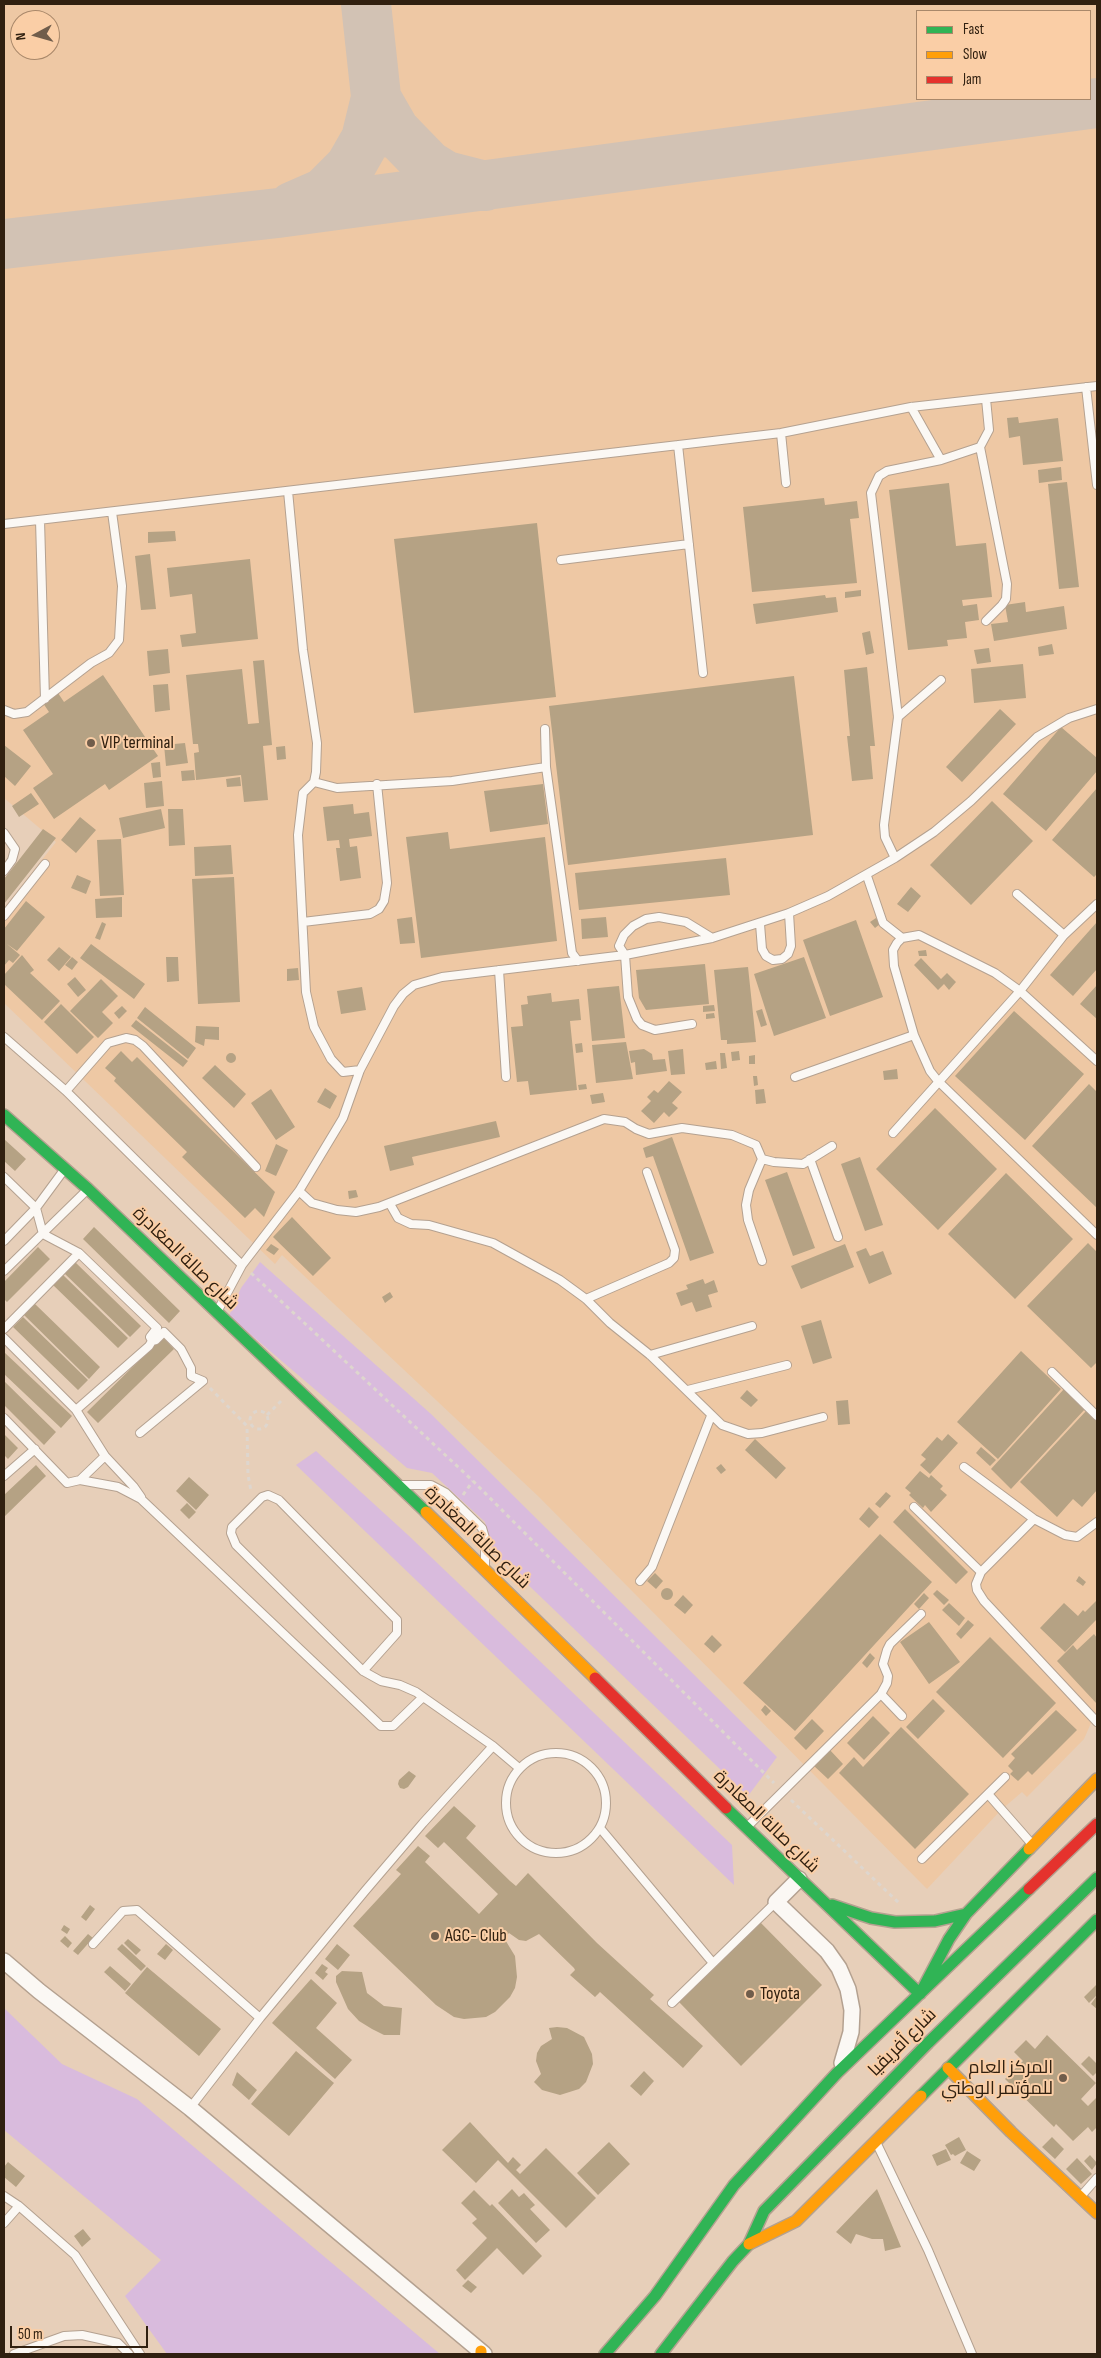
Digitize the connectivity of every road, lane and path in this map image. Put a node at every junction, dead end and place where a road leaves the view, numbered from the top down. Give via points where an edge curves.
1 (1097, 386) edge
2 (1086, 387) junction
3 (986, 399) junction
4 (912, 407) junction
5 (781, 433) junction
6 (678, 445) junction
7 (980, 448) junction
8 (941, 460) junction
9 (786, 483) dead end
10 (1097, 485) edge
11 (288, 491) junction
12 (112, 512) junction
13 (40, 520) junction
14 (4, 524) edge
15 (689, 544) junction
16 (561, 560) dead end
17 (986, 621) dead end
18 (703, 673) dead end
19 (941, 680) dead end
20 (45, 699) junction
21 (1097, 709) edge
22 (4, 710) edge
23 (898, 717) junction
24 (545, 729) dead end
25 (546, 767) junction
26 (314, 782) junction
27 (377, 784) junction
28 (4, 833) edge
29 (895, 858) junction
30 (45, 864) dead end
31 (4, 871) edge
32 (867, 876) junction
33 (1017, 894) dead end
34 (1097, 904) edge
35 (788, 913) junction
36 (4, 916) edge
37 (303, 922) junction
38 (760, 924) junction
39 (1064, 935) junction
40 (712, 938) junction
41 (902, 938) junction
42 (625, 955) junction
43 (578, 961) junction
44 (499, 970) junction
45 (1020, 991) junction
46 (692, 1024) dead end
47 (914, 1035) junction
48 (4, 1037) edge
49 (1097, 1061) edge
50 (360, 1070) junction
51 (81, 1075) dead end
52 (795, 1076) dead end
53 (506, 1077) dead end
54 (938, 1082) junction
55 (66, 1091) junction
56 (4, 1115) edge
57 (893, 1133) dead end
58 (832, 1146) dead end
59 (762, 1159) junction
60 (810, 1159) junction
61 (256, 1167) dead end
62 (65, 1168) junction
63 (647, 1172) dead end
64 (4, 1177) edge
65 (88, 1189) junction
66 (299, 1191) junction
67 (390, 1204) junction
68 (36, 1208) junction
69 (43, 1234) junction
70 (1097, 1235) edge
71 (838, 1237) dead end
72 (4, 1241) edge
73 (80, 1253) junction
74 (762, 1260) dead end
75 (242, 1265) junction
76 (4, 1271) edge
77 (586, 1299) junction
78 (216, 1314) junction
79 (752, 1326) dead end
80 (4, 1329) edge
81 (4, 1338) edge
82 (152, 1341) junction
83 (650, 1355) junction
84 (787, 1365) dead end
85 (1052, 1372) dead end
86 (203, 1381) junction
87 (688, 1390) junction
88 (76, 1410) junction
89 (711, 1416) junction
90 (823, 1416) dead end
91 (1097, 1416) edge
92 (4, 1418) edge
93 (249, 1426) junction
94 (140, 1433) dead end
95 (35, 1448) junction
96 (105, 1456) junction
97 (964, 1468) dead end
98 (4, 1476) edge
99 (80, 1480) junction
100 (397, 1485) junction
101 (141, 1499) junction
102 (256, 1501) junction
103 (914, 1507) dead end
104 (1034, 1519) junction
105 (1097, 1522) edge
106 (486, 1568) junction
107 (981, 1572) junction
108 (640, 1581) dead end
109 (921, 1614) dead end
110 (363, 1671) junction
111 (881, 1694) junction
112 (423, 1698) junction
113 (902, 1716) dead end
114 (1097, 1722) edge
115 (493, 1746) junction
116 (519, 1768) junction
117 (1005, 1777) dead end
118 (1097, 1779) edge
119 (783, 1792) junction
120 (988, 1794) junction
121 (1097, 1824) edge
122 (600, 1828) junction
123 (746, 1828) junction
124 (1032, 1844) junction
125 (922, 1859) dead end
126 (800, 1878) junction
127 (1097, 1878) edge
128 (776, 1902) junction
129 (825, 1903) junction
130 (966, 1914) junction
131 (1097, 1920) edge
132 (919, 1922) junction
133 (93, 1944) dead end
134 (4, 1961) edge
135 (714, 1963) junction
136 (920, 1994) junction
137 (672, 2003) dead end
138 (932, 2005) dead end
139 (260, 2018) junction
140 (948, 2068) junction
141 (837, 2073) junction
142 (190, 2108) junction
143 (876, 2142) junction
144 (1097, 2178) edge
145 (4, 2196) edge
146 (1081, 2196) junction
147 (18, 2206) junction
148 (1097, 2213) edge
149 (4, 2223) edge
150 (749, 2244) junction
151 (694, 2286) dead end
152 (706, 2297) junction
153 (482, 2353) edge
154 (14, 2354) edge
155 (129, 2354) edge
156 (140, 2354) edge
157 (605, 2354) edge
158 (661, 2354) edge
159 (972, 2354) edge

1 - 2 lane
2 - 3 lane
2 - 10 lane
3 - 4 lane
3 - 7 lane via 989,430
4 - 5 lane
4 - 8 lane
5 - 6 lane
5 - 9 lane
6 - 11 lane
6 - 15 lane
7 - 8 lane
7 - 17 lane via 1007,584 1006,598
8 - 23 lane via 887,471 879,476 871,493
11 - 12 lane
11 - 26 lane via 303,650 317,742
12 - 13 lane
12 - 20 lane via 122,586 119,640 109,653
13 - 14 lane
13 - 20 lane
15 - 16 lane
15 - 18 lane
19 - 23 lane
20 - 22 lane via 21,714
21 - 29 lane via 1069,718 1037,737 971,801 934,832
23 - 29 lane via 884,819 886,837
24 - 25 lane
25 - 27 lane via 452,781
25 - 43 lane via 572,953
26 - 27 lane via 337,788
26 - 37 lane via 303,793 299,817
27 - 37 lane via 387,883 384,901 370,914
28 - 31 lane via 15,849
29 - 32 lane
30 - 36 lane
32 - 35 lane
32 - 41 lane via 883,923
33 - 39 lane
34 - 39 lane
35 - 38 lane
35 - 38 lane via 791,946 782,959 766,956 762,949
37 - 50 lane via 306,992 314,1027 331,1059 343,1072
38 - 40 lane
39 - 45 lane
40 - 42 lane
40 - 42 lane via 686,922 659,916 639,922 624,934 619,946
41 - 45 lane via 919,935 927,938
41 - 47 lane via 893,950 892,958
42 - 43 lane
42 - 46 lane via 628,997 642,1025 655,1030
43 - 44 lane
44 - 50 lane via 442,977 414,985 394,1006
44 - 53 lane
45 - 49 lane
45 - 54 lane
47 - 52 lane
47 - 54 lane via 923,1060
48 - 55 lane
50 - 66 lane via 343,1118
51 - 55 lane
54 - 57 lane
54 - 70 lane
55 - 61 lane via 108,1044 126,1038 135,1040
55 - 75 lane
56 - 62 main road, شارع صالة المغادرة
58 - 60 lane
59 - 60 lane via 793,1164 802,1164
59 - 67 lane via 756,1145 732,1135 682,1128 649,1134 625,1122 604,1119
59 - 74 lane via 746,1205
60 - 71 lane
62 - 65 main road, شارع صالة المغادرة
62 - 68 lane
63 - 77 lane via 675,1250 674,1258
64 - 68 lane
65 - 69 lane
65 - 78 main road, شارع صالة المغادرة
66 - 67 lane via 312,1203 337,1210 356,1212
66 - 75 lane
67 - 77 lane via 398,1218 411,1224 428,1225 493,1243 560,1280
68 - 69 lane
68 - 72 lane
69 - 73 lane
69 - 76 lane
73 - 80 lane
73 - 82 lane via 157,1328 150,1337
75 - 78 lane
75 - 119 path via 473,1481
77 - 83 lane
78 - 100 main road, شارع صالة المغادرة
79 - 83 lane
81 - 88 lane
82 - 86 lane via 164,1332 181,1349 191,1368 191,1376
82 - 88 lane via 122,1372
83 - 87 lane
84 - 87 lane
85 - 91 lane
86 - 93 path
86 - 94 lane
87 - 89 lane
88 - 96 lane
89 - 90 lane via 722,1425 748,1434
89 - 108 lane via 652,1568
92 - 95 lane
93 - 93 path via 256,1429 265,1427 267,1415 254,1411 249,1418
93 - 102 path via 248,1475
95 - 98 lane
95 - 99 lane via 63,1481 72,1484
96 - 99 lane
96 - 101 lane
97 - 104 lane
99 - 101 lane via 118,1486
100 - 106 main road, شارع صالة المغادرة
100 - 106 lane via 431,1485 446,1493 482,1528
101 - 112 lane via 382,1726 393,1726
102 - 110 lane via 232,1527 232,1540
102 - 110 lane via 268,1495 280,1500 397,1620 398,1633
103 - 107 lane
104 - 105 lane via 1071,1537 1083,1534
104 - 107 lane
106 - 123 main road, شارع صالة المغادرة
107 - 114 lane via 976,1584 979,1596
109 - 111 lane via 890,1644 883,1664 888,1682
110 - 112 lane via 381,1681 408,1688
111 - 113 lane
111 - 119 lane
112 - 115 lane
115 - 116 lane
115 - 139 lane via 423,1823
116 - 122 lane via 540,1755 552,1753 564,1753 586,1762 605,1792
116 - 122 lane via 506,1802 511,1825 527,1844 549,1853 573,1851 593,1838
117 - 120 lane
118 - 124 main road, شارع أفريقيا
119 - 123 lane
119 - 132 path
120 - 124 lane
120 - 125 lane
121 - 136 main road, شارع أفريقيا
122 - 135 lane
123 - 126 main road, شارع صالة المغادرة
124 - 130 main road, شارع أفريقيا
126 - 128 street
126 - 129 main road, شارع صالة المغادرة
127 - 150 main road, شارع أفريقيا via 946,2019 764,2211
128 - 135 lane
128 - 141 street via 827,1951 848,1988 852,2032 847,2053
129 - 132 main road via 871,1918
129 - 136 main road, شارع صالة المغادرة
130 - 132 main road
130 - 136 main road, شارع أفريقيا via 948,1939
131 - 140 main road, شارع أفريقيا
133 - 139 lane via 123,1911 137,1910
134 - 142 street
135 - 137 lane
136 - 138 main road, شارع صالة المغادرة
136 - 141 main road, شارع أفريقيا
139 - 142 lane
140 - 143 main road, شارع أفريقيا
140 - 146 main road
141 - 157 main road, شارع أفريقيا via 734,2185 677,2272
142 - 153 street
143 - 150 main road, شارع أفريقيا via 796,2221
143 - 159 lane via 928,2250
144 - 146 lane
145 - 147 lane
146 - 148 main road
147 - 149 lane
147 - 156 lane via 75,2254
150 - 152 main road, شارع أفريقيا
151 - 152 main road
152 - 158 main road, شارع أفريقيا
154 - 155 lane via 64,2336 82,2336 118,2343

